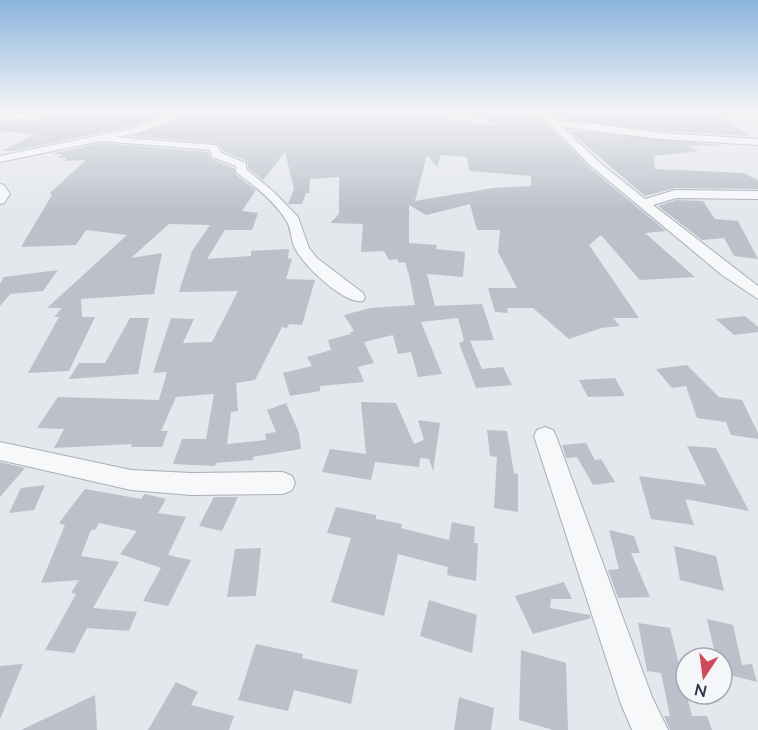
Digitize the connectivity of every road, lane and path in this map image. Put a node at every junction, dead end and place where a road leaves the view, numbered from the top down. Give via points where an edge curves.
1 (73, 144) edge
2 (166, 144) edge
3 (576, 144) edge
4 (0, 159) edge
5 (0, 188) edge
6 (758, 195) edge
7 (0, 200) edge
8 (645, 203) junction
9 (758, 294) edge
10 (357, 297) dead end
11 (545, 436) dead end
12 (0, 451) edge
13 (283, 483) dead end
14 (650, 730) edge

1 - 4 street
2 - 10 street via 214,148 216,155 242,165 240,170 290,214 297,241 312,263
3 - 8 street
5 - 7 street via 4,194
6 - 8 street via 675,194
8 - 9 street
11 - 14 street
12 - 13 street via 130,480

